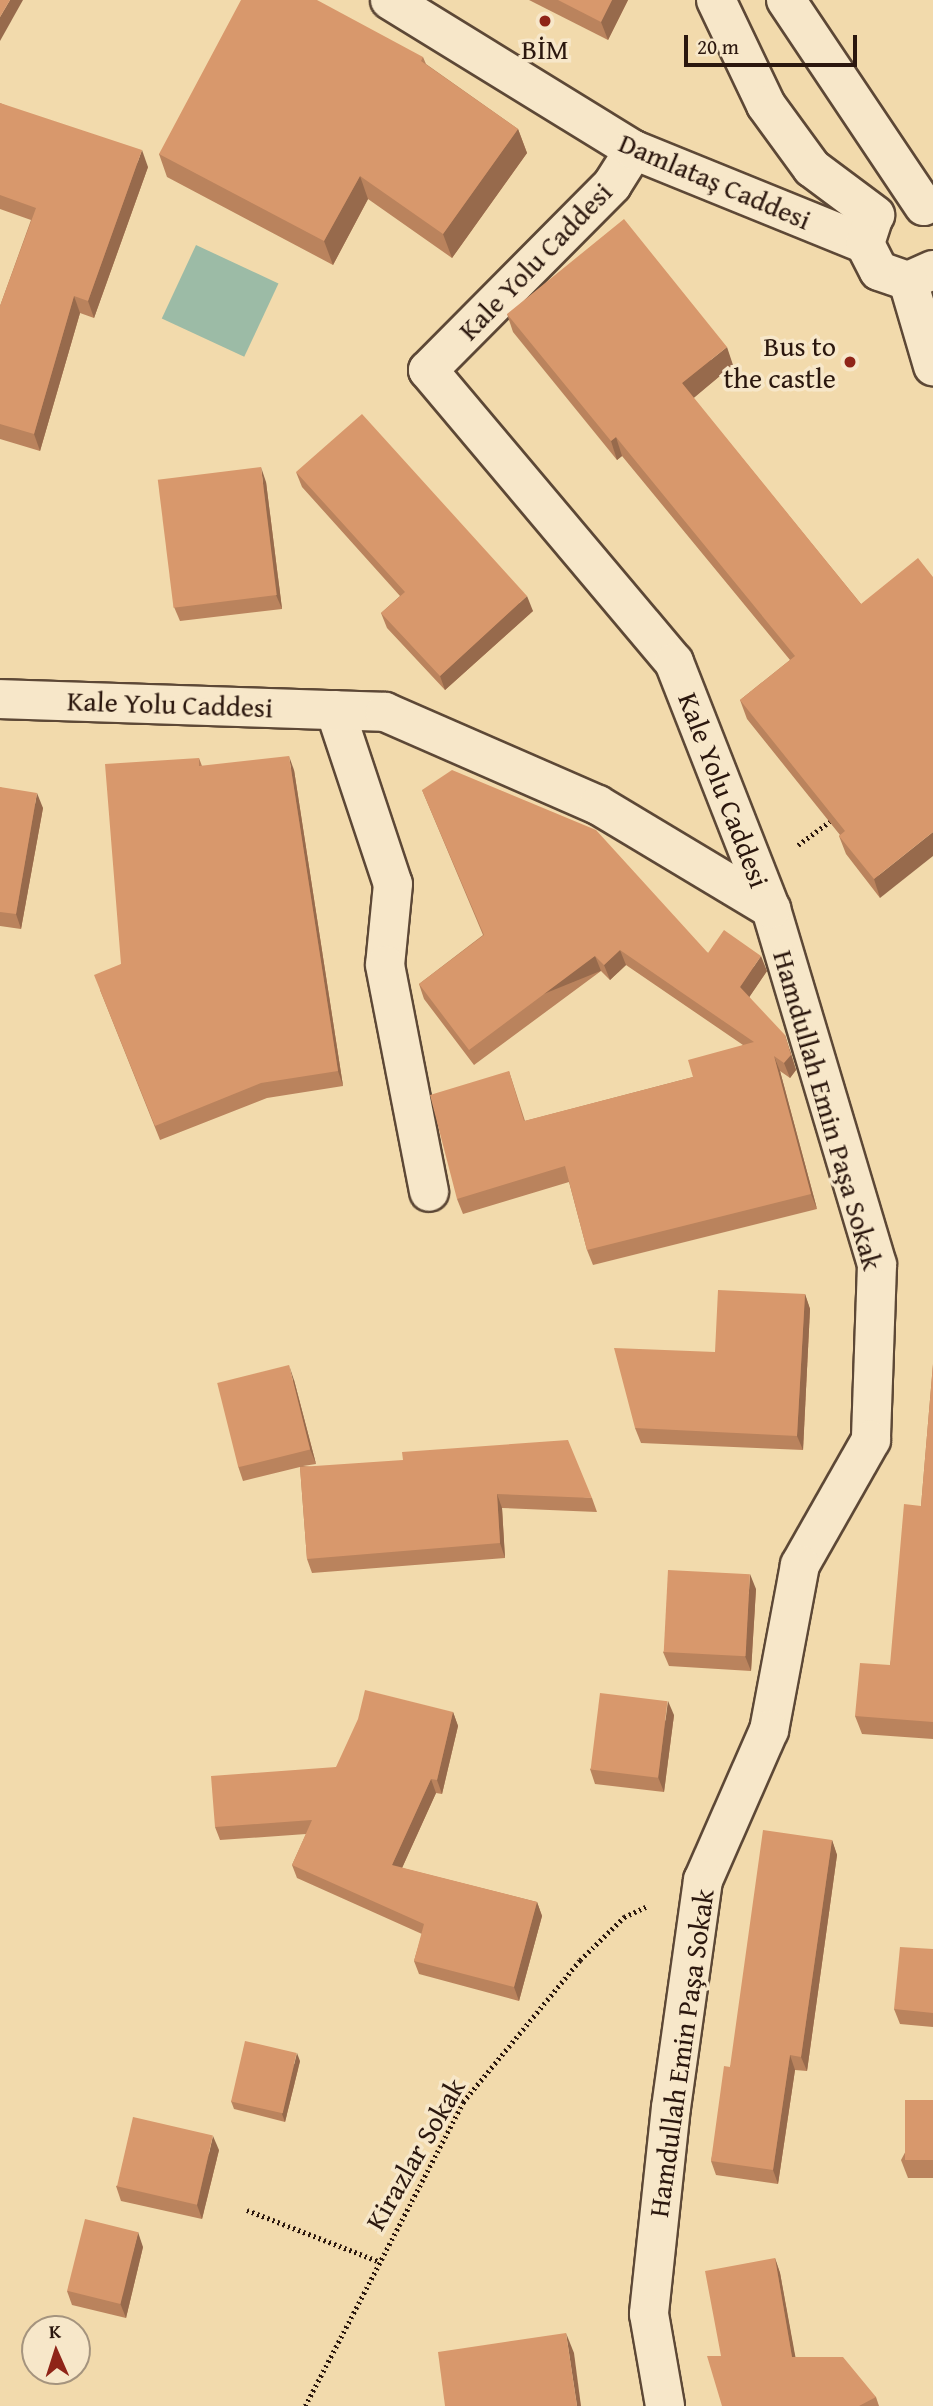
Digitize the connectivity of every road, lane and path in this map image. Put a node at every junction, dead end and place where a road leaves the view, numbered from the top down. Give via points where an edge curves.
1 (390, 0) edge
2 (716, 0) edge
3 (786, 0) edge
4 (634, 150) junction
5 (928, 209) edge
6 (870, 229) junction
7 (920, 275) edge
8 (933, 366) edge
9 (0, 699) edge
10 (335, 710) junction
11 (835, 817) edge
12 (765, 893) junction
13 (429, 1192) dead end
14 (703, 1880) junction
15 (247, 2210) dead end
16 (378, 2261) junction
17 (305, 2406) edge
18 (665, 2406) edge

1 - 4 street, Damlataş Caddesi
2 - 6 street via 773,116 812,167
3 - 5 street
4 - 6 street, Damlataş Caddesi
4 - 12 street, Kale Yolu Caddesi via 612,185 428,370 674,662
5 - 6 street via 898,202
6 - 7 street via 878,271
7 - 8 street
9 - 10 street, Kale Yolu Caddesi
10 - 12 street, Kale Yolu Caddesi via 385,712 598,805
10 - 13 street via 393,884 385,965
11 - 12 path
12 - 14 street, Hamdullah Emin Paşa Sokak via 877,1265 871,1440 800,1565 769,1731
14 - 16 path, Kirazlar Sokak via 625,1917 580,1960 463,2102
14 - 18 street, Hamdullah Emin Paşa Sokak via 671,2107 649,2314
15 - 16 path
16 - 17 path, Kirazlar Sokak

